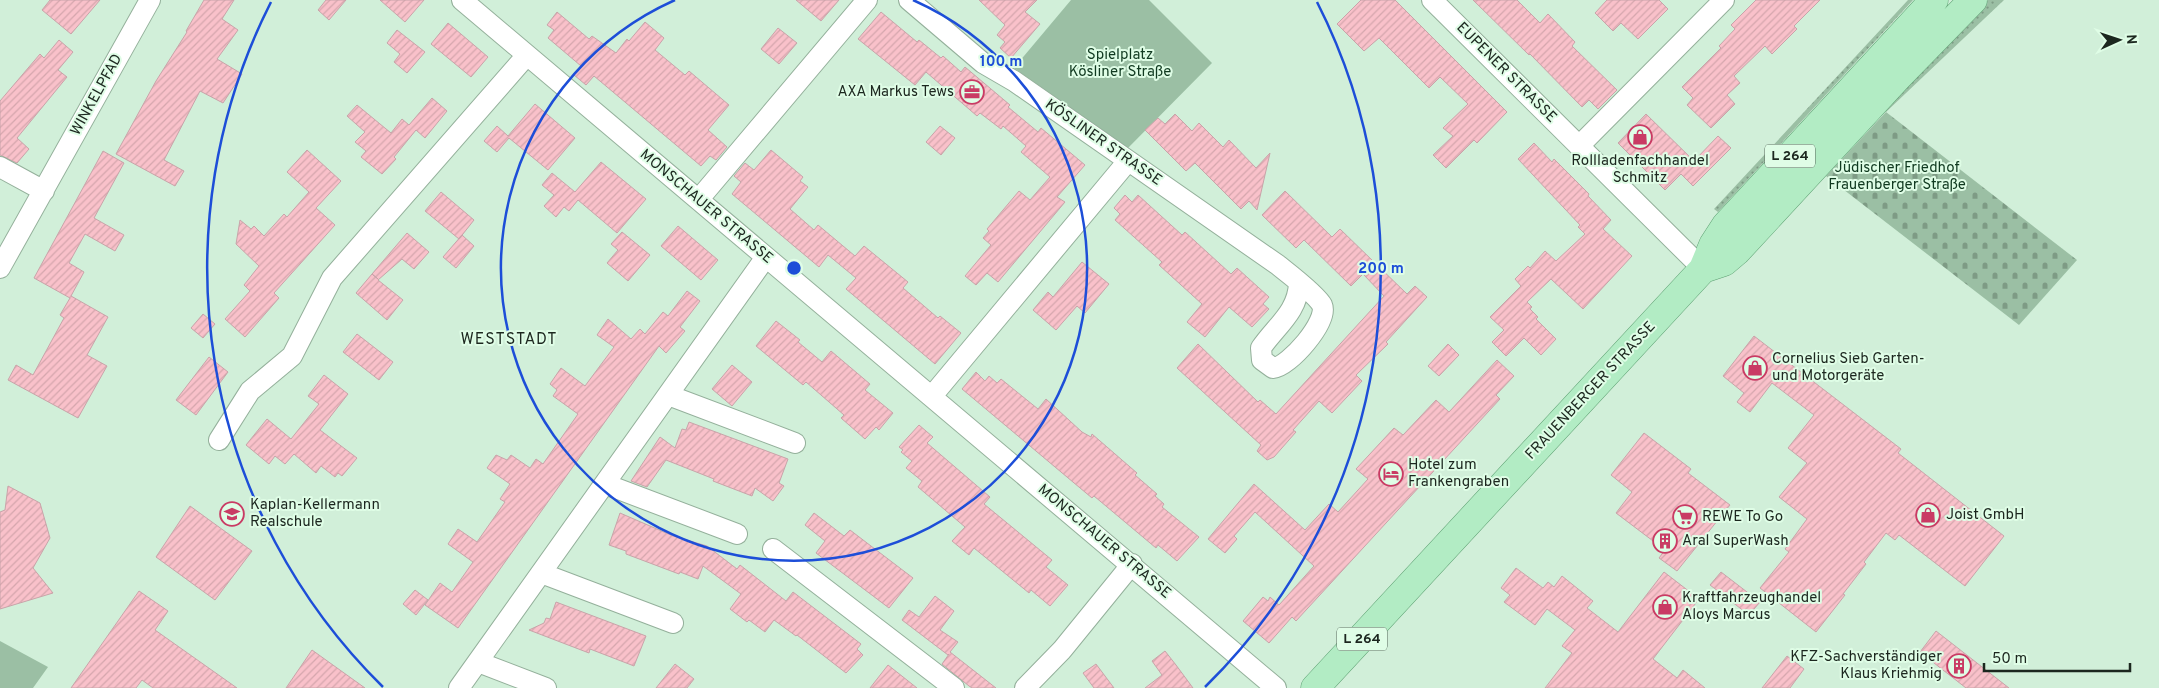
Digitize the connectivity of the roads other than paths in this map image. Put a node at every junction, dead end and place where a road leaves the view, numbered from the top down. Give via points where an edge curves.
1 (150, 0) edge
2 (462, 0) edge
3 (867, 0) edge
4 (909, 0) edge
5 (1432, 0) edge
6 (1724, 0) edge
7 (1934, 0) edge
8 (1973, 0) edge
9 (527, 55) junction
10 (1579, 146) junction
11 (1128, 161) junction
12 (0, 167) edge
13 (44, 191) junction
14 (699, 199) junction
15 (766, 257) junction
16 (0, 268) edge
17 (1703, 269) junction
18 (1298, 283) dead end
19 (668, 395) junction
20 (932, 396) junction
21 (219, 440) dead end
22 (795, 443) dead end
23 (604, 484) junction
24 (737, 534) dead end
25 (773, 549) dead end
26 (1132, 564) junction
27 (541, 573) junction
28 (673, 623) dead end
29 (478, 662) junction
30 (460, 688) edge
31 (546, 688) edge
32 (954, 688) edge
33 (1025, 688) edge
34 (1276, 688) edge
35 (1316, 688) edge

1 - 13 street, WINKELPFAD
2 - 9 street, MONSCHAUER STRASSE
3 - 14 street
4 - 11 street, KÖSLINER STRASSE via 983,62
5 - 10 street, EUPENER STRASSE
6 - 10 street
7 - 17 main road, FRAUENBERGER STRASSE / L 264 via 1726,225
8 - 17 main road, FRAUENBERGER STRASSE / L 264 via 1896,78 1737,251 1724,262
9 - 14 street, MONSCHAUER STRASSE
9 - 21 street via 332,278 292,356 250,391
10 - 17 street, EUPENER STRASSE
11 - 18 street, KÖSLINER STRASSE via 1278,265
11 - 20 street
12 - 13 street
13 - 16 street, WINKELPFAD
14 - 15 street, MONSCHAUER STRASSE
15 - 19 street
15 - 20 street, MONSCHAUER STRASSE
17 - 35 main road, FRAUENBERGER STRASSE / L 264
19 - 22 street
19 - 23 street
20 - 26 street, MONSCHAUER STRASSE
23 - 24 street
23 - 27 street
25 - 32 street
26 - 33 street via 1062,650
26 - 34 street, MONSCHAUER STRASSE
27 - 28 street
27 - 29 street
29 - 30 street
29 - 31 street

